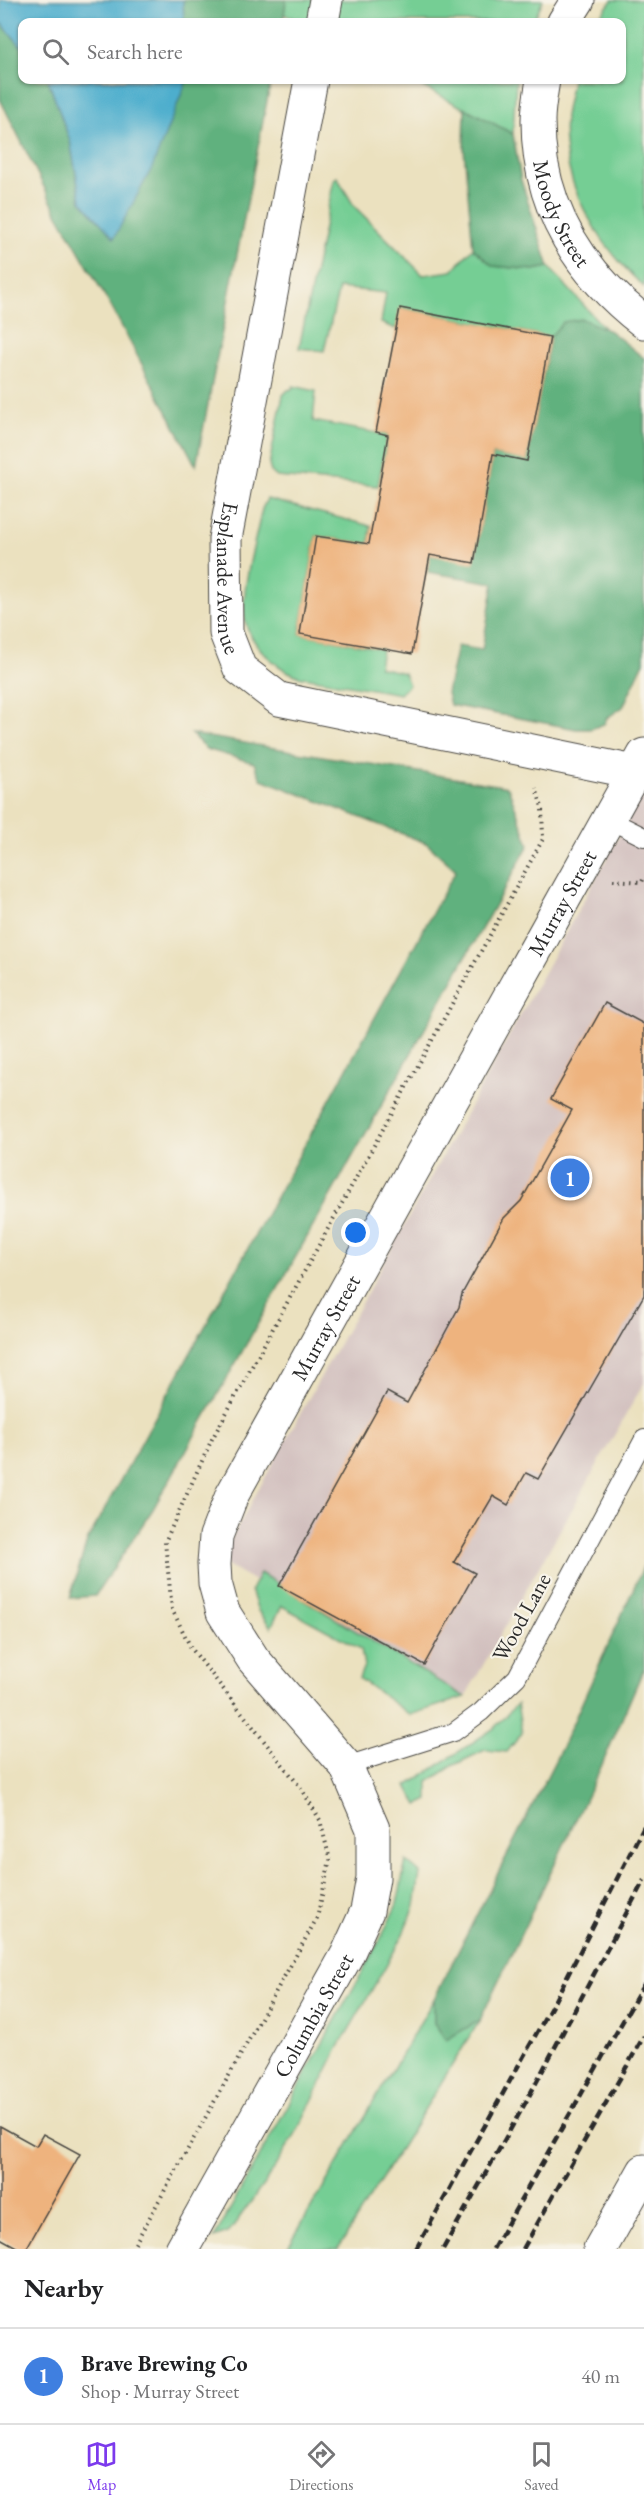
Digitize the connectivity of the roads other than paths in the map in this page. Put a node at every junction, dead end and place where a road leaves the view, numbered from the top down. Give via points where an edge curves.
1 (326, 0) edge
2 (578, 0) edge
3 (323, 18) edge
4 (567, 18) edge
5 (310, 84) edge
6 (542, 84) edge
7 (644, 322) edge
8 (639, 763) edge
9 (608, 819) junction
10 (644, 837) edge
11 (644, 1439) edge
12 (346, 1766) junction
13 (644, 2171) edge
14 (182, 2249) edge
15 (600, 2249) edge

1 - 3 street
2 - 4 street
5 - 8 street, Esplanade Avenue via 225,539 226,633 240,669 279,699 524,750
6 - 7 street, Moody Street via 538,120 541,163 554,213 584,264 621,304
8 - 9 street, Murray Street
9 - 10 lane
9 - 12 street, Murray Street via 232,1495 216,1536 215,1584 223,1612 253,1659
11 - 12 lane, Wood Lane via 517,1677 454,1732
12 - 14 street, Columbia Street via 373,1829 373,1878 367,1911
13 - 15 street

